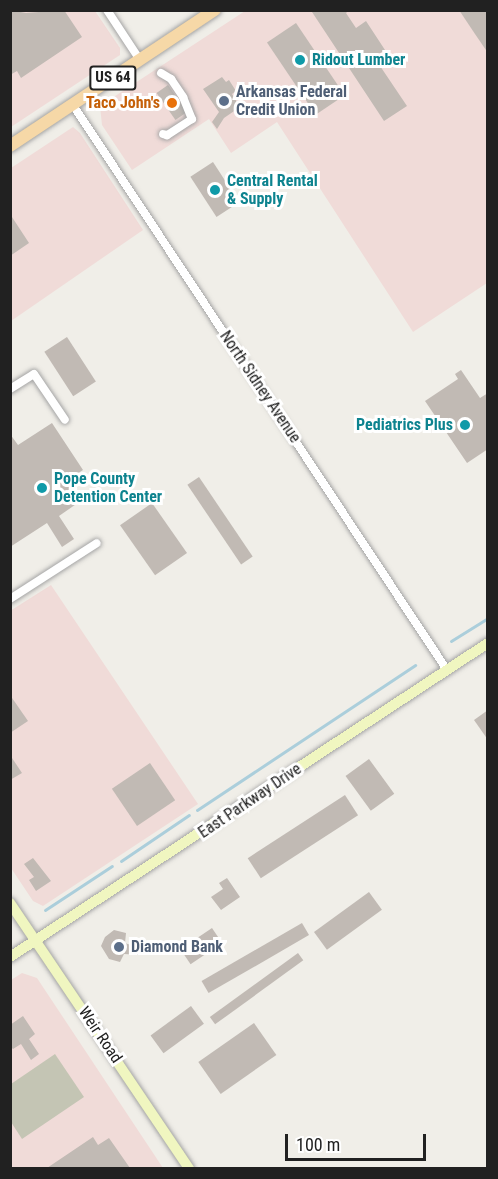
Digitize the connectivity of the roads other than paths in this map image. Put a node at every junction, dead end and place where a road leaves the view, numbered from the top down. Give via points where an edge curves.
1 (107, 10) edge
2 (215, 10) edge
3 (140, 60) junction
4 (161, 73) dead end
5 (73, 105) junction
6 (163, 134) dead end
7 (10, 146) edge
8 (10, 389) edge
9 (65, 420) dead end
10 (97, 543) dead end
11 (10, 599) edge
12 (488, 643) edge
13 (447, 670) junction
14 (10, 903) edge
15 (36, 940) junction
16 (10, 957) edge
17 (189, 1168) edge

1 - 3 street
2 - 3 main road, US 64
3 - 5 main road, US 64
4 - 6 street via 171,79 192,118
5 - 7 main road, US 64
5 - 13 street, North Sidney Avenue
8 - 9 street via 34,374
10 - 11 street
12 - 13 main road, East Parkway Drive
13 - 15 main road, East Parkway Drive
14 - 15 main road, Weir Road
15 - 16 main road, East Parkway Drive
15 - 17 main road, Weir Road

